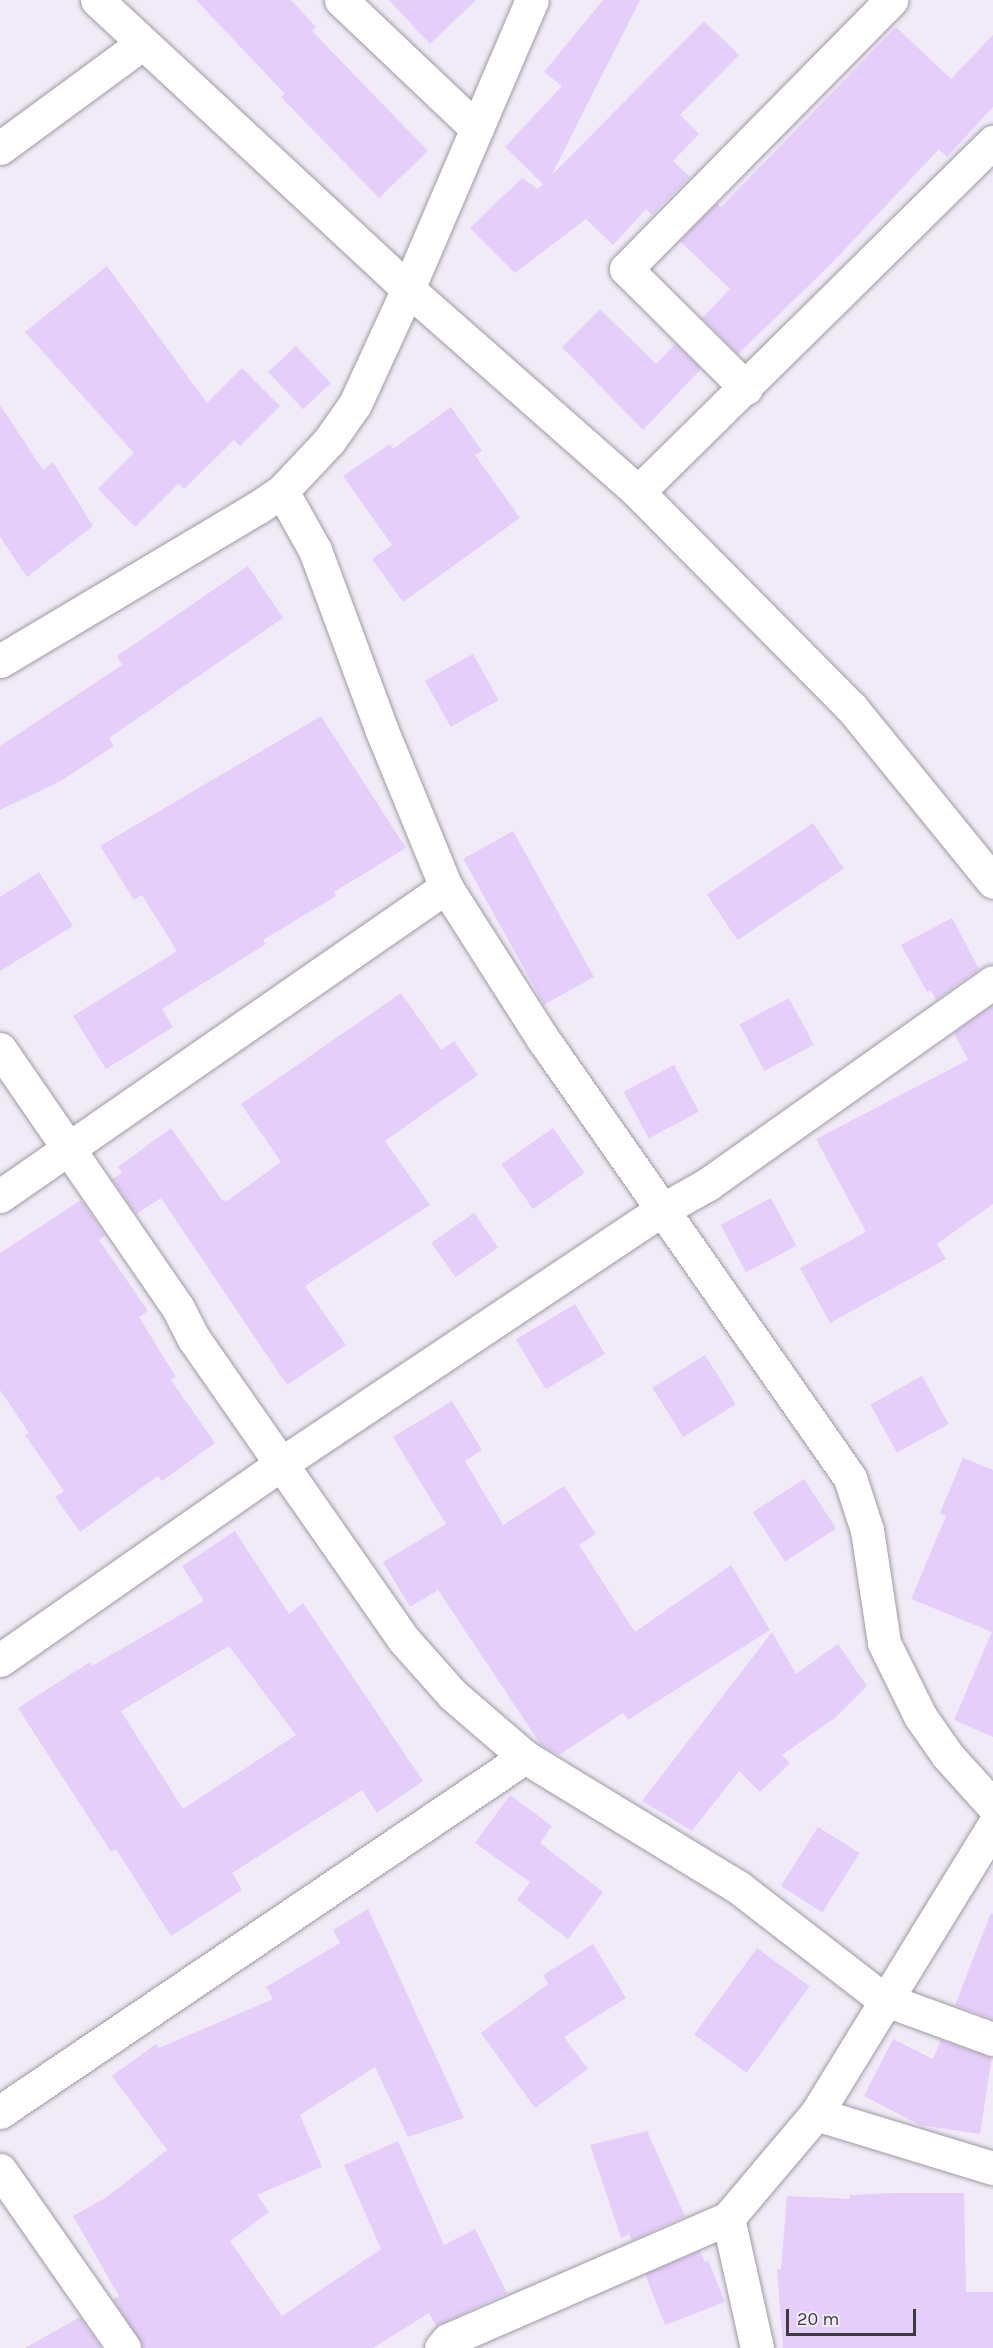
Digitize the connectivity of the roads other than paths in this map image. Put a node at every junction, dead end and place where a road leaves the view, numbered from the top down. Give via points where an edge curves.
1 (97, 0) edge
2 (341, 0) edge
3 (532, 0) edge
4 (891, 0) edge
5 (143, 43) junction
6 (477, 129) junction
7 (993, 142) edge
8 (0, 148) edge
9 (408, 289) junction
10 (746, 388) junction
11 (282, 491) junction
12 (638, 492) junction
13 (0, 661) edge
14 (993, 882) edge
15 (446, 887) junction
16 (993, 982) edge
17 (0, 1049) edge
18 (68, 1149) junction
19 (0, 1196) edge
20 (662, 1210) junction
21 (282, 1463) junction
22 (0, 1660) edge
23 (525, 1757) junction
24 (993, 1806) edge
25 (993, 1826) edge
26 (883, 1999) junction
27 (993, 2039) edge
28 (0, 2112) edge
29 (816, 2114) junction
30 (993, 2168) edge
31 (0, 2170) edge
32 (728, 2218) junction
33 (124, 2348) edge
34 (441, 2348) edge
35 (756, 2348) edge

1 - 5 street
2 - 6 street
3 - 6 street
4 - 10 street via 626,269
5 - 8 street
5 - 9 street
6 - 9 street
7 - 10 street
9 - 11 street via 355,404 329,441
9 - 12 street
10 - 12 street
11 - 13 street via 151,574
11 - 15 street via 315,550 382,731
12 - 14 street via 851,707
15 - 18 street
15 - 20 street via 543,1040
16 - 20 street via 736,1164
17 - 18 street
18 - 19 street
18 - 21 street
20 - 21 street
20 - 24 street via 849,1478 867,1530 884,1643 920,1716 948,1756
21 - 22 street
21 - 23 street via 405,1641 453,1695
23 - 26 street via 738,1887
23 - 28 street
25 - 26 street
26 - 27 street
26 - 29 street
29 - 30 street
29 - 32 street
31 - 33 street
32 - 34 street via 448,2340
32 - 35 street

